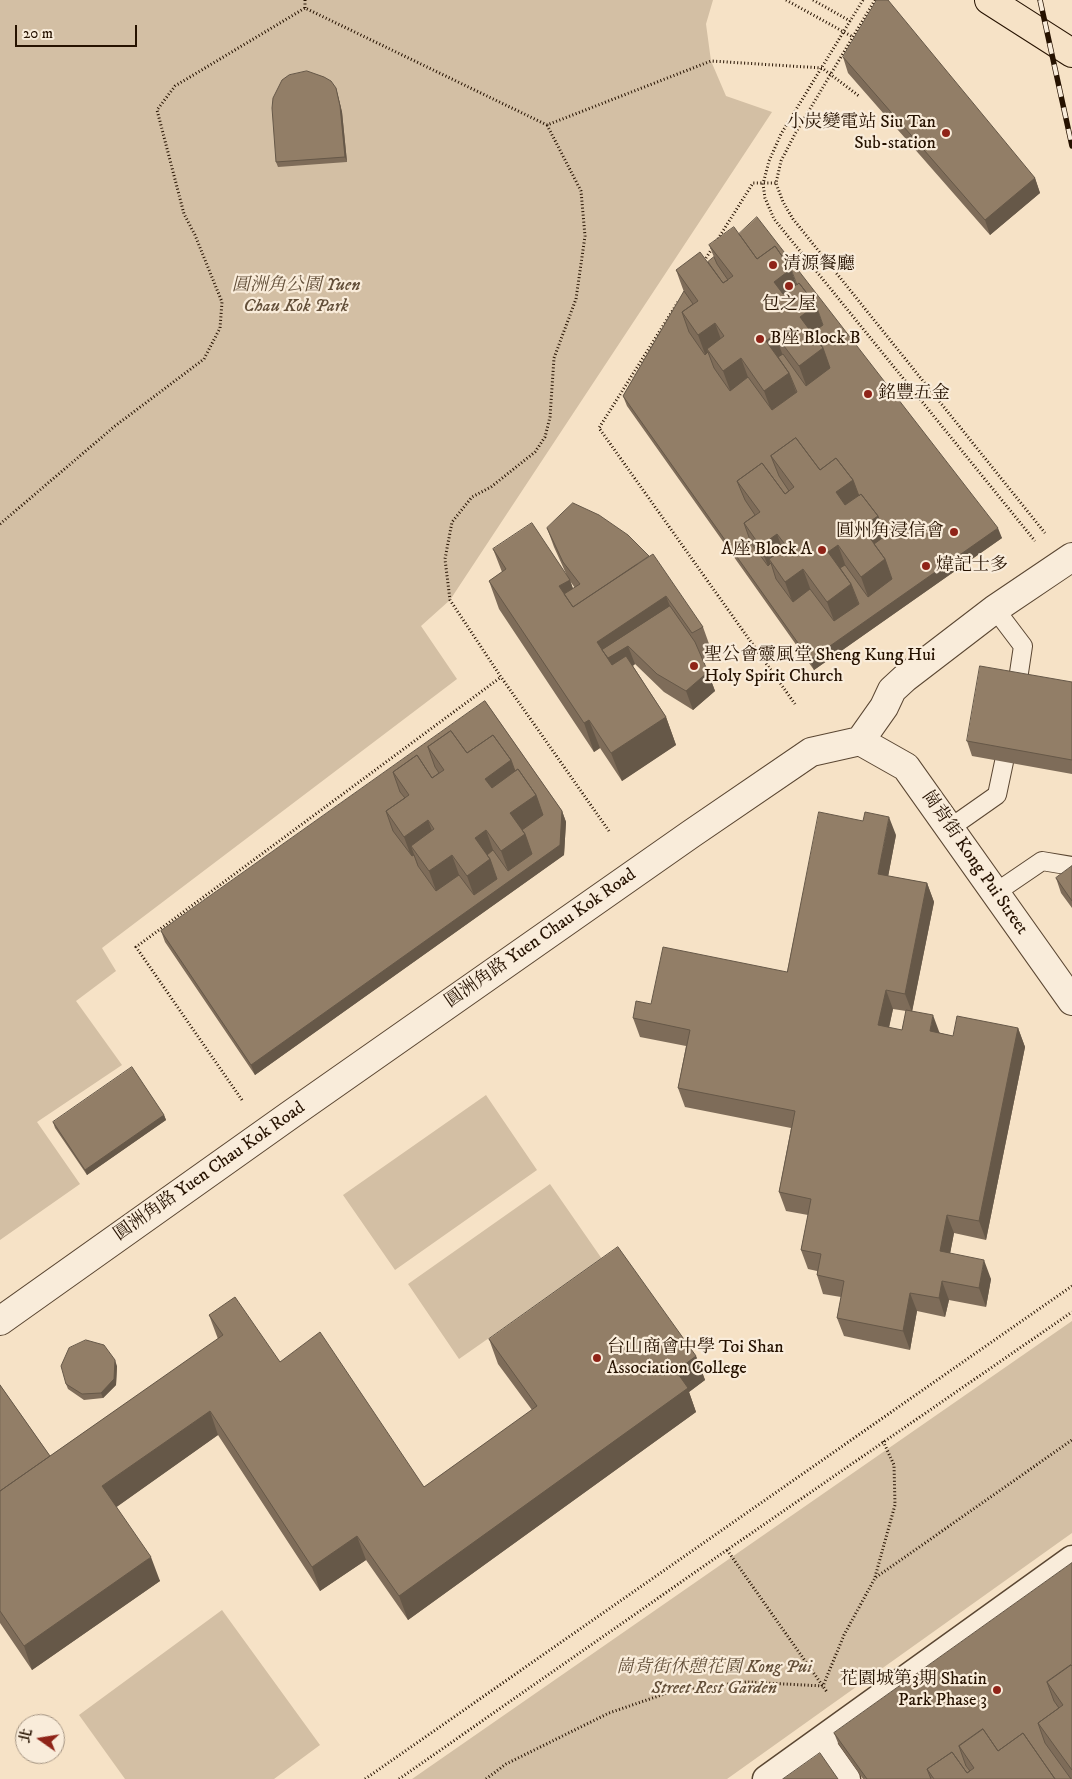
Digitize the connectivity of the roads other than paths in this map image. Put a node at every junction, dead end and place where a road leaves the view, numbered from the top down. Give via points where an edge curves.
1 (989, 0) edge
2 (1019, 19) junction
3 (1072, 52) edge
4 (1072, 66) edge
5 (1072, 557) edge
6 (995, 609) junction
7 (1017, 686) edge
8 (860, 741) junction
9 (1004, 762) edge
10 (950, 828) junction
11 (1072, 866) edge
12 (996, 893) junction
13 (1072, 1002) edge
14 (0, 1321) edge
15 (1072, 1560) edge
16 (820, 1741) junction
17 (766, 1779) edge
18 (847, 1779) edge

1 - 2 highway
2 - 3 highway
2 - 4 highway
5 - 6 street
6 - 7 lane via 1023,646
6 - 8 street via 892,690
8 - 10 street, 崗背街 Kong Pui Street via 906,767
8 - 14 street, 圓洲角路 Yuen Chau Kok Road via 811,752
9 - 10 lane via 997,795
10 - 12 street, 崗背街 Kong Pui Street
11 - 12 lane via 1042,861
12 - 13 street, 崗背街 Kong Pui Street
15 - 16 street
16 - 17 street
16 - 18 street

